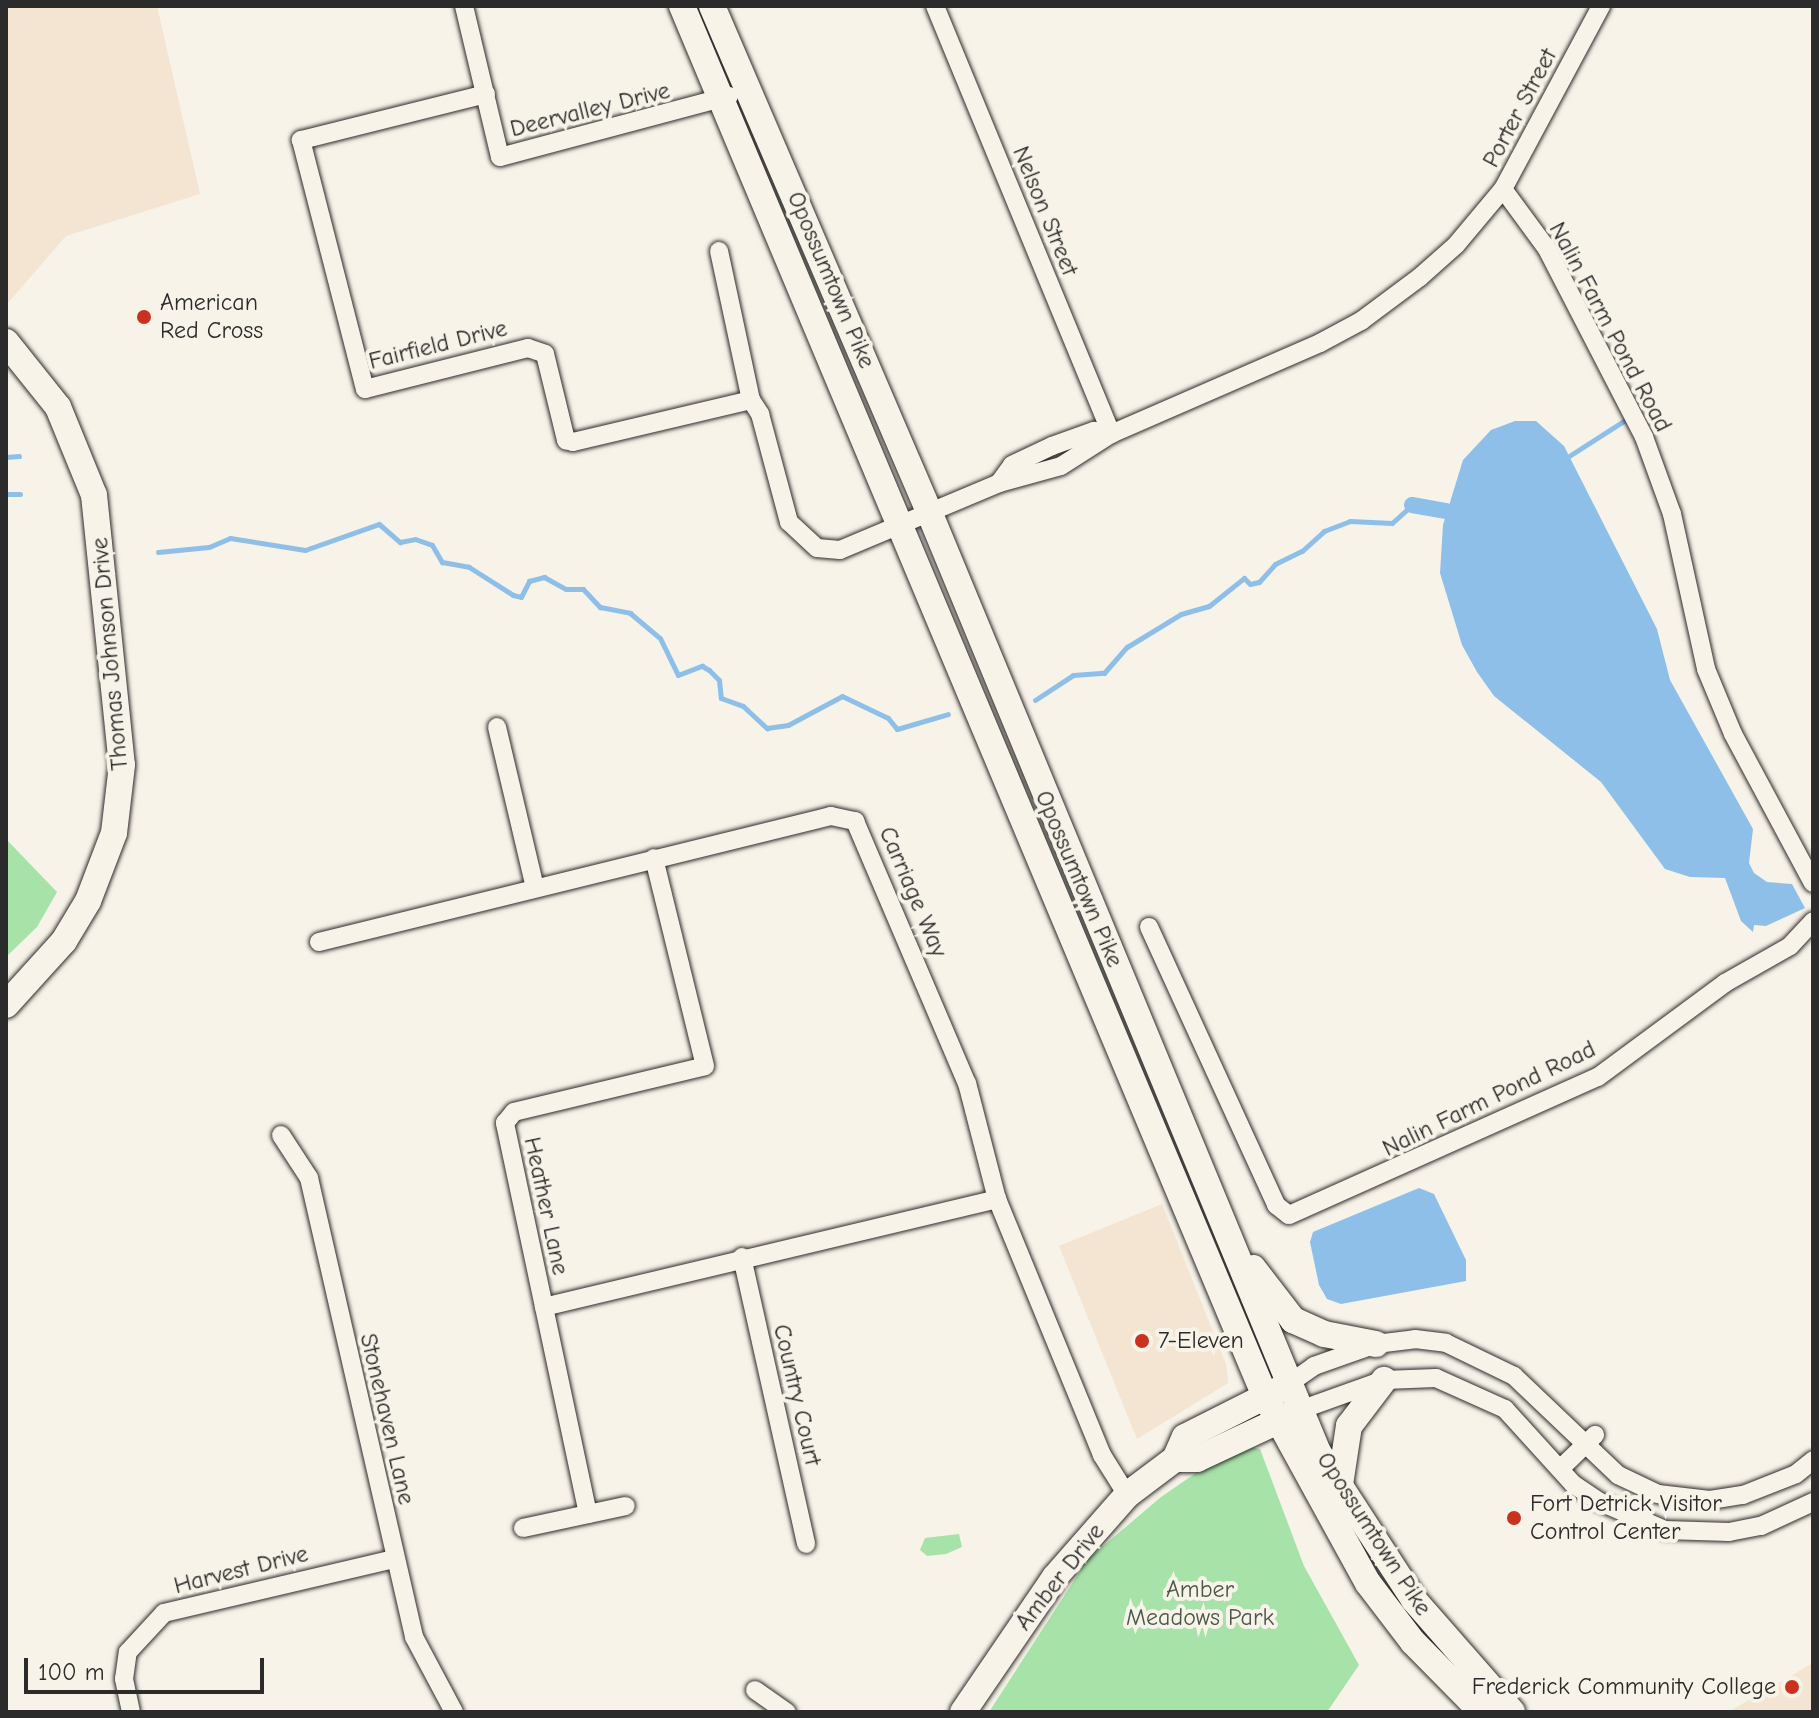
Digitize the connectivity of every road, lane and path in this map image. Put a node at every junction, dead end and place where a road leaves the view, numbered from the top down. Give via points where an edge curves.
1 (464, 6) edge
2 (682, 6) edge
3 (712, 6) edge
4 (935, 6) edge
5 (1601, 6) edge
6 (486, 94) junction
7 (734, 94) junction
8 (1503, 189) junction
9 (719, 251) dead end
10 (6, 342) edge
11 (751, 400) junction
12 (1111, 434) junction
13 (930, 514) junction
14 (904, 525) junction
15 (497, 727) dead end
16 (654, 858) junction
17 (1813, 883) edge
18 (535, 888) junction
19 (1813, 921) edge
20 (1149, 927) dead end
21 (319, 942) dead end
22 (6, 1005) edge
23 (281, 1135) dead end
24 (997, 1199) junction
25 (1226, 1231) junction
26 (742, 1257) junction
27 (544, 1307) junction
28 (1376, 1344) junction
29 (1384, 1380) junction
30 (1290, 1383) junction
31 (1265, 1396) junction
32 (1289, 1416) junction
33 (1591, 1441) junction
34 (1175, 1459) junction
35 (1813, 1460) edge
36 (1560, 1469) junction
37 (1339, 1491) junction
38 (1127, 1495) junction
39 (1813, 1502) edge
40 (626, 1506) dead end
41 (588, 1514) junction
42 (523, 1528) dead end
43 (806, 1544) dead end
44 (394, 1559) junction
45 (755, 1690) dead end
46 (131, 1712) edge
47 (454, 1712) edge
48 (787, 1712) edge
49 (963, 1712) edge
50 (1482, 1712) edge
51 (1512, 1712) edge

1 - 6 street, Deervalley Drive
2 - 7 main road, Opossumtown Pike
3 - 7 main road, Opossumtown Pike
4 - 12 street, Nelson Street
5 - 8 street, Porter Street
6 - 7 street, Deervalley Drive via 500,157
6 - 11 street, Fairfield Drive via 301,140 365,389 528,348 545,354 566,440 573,442
7 - 13 main road, Opossumtown Pike
7 - 14 main road, Opossumtown Pike
8 - 12 street via 1456,245 1361,321
8 - 17 street, Nalin Farm Pond Road via 1547,249 1644,437 1672,514 1706,669 1733,734
9 - 11 street
10 - 22 main road, Thomas Johnson Drive via 58,407 88,474 100,536 122,765 114,833 88,901 64,941
11 - 14 street via 760,414 782,504 802,537 817,548 840,550
12 - 13 street via 1094,431 1052,446 1012,465 999,483
13 - 14 street
13 - 25 main road, Opossumtown Pike
14 - 31 main road, Opossumtown Pike
15 - 18 street
16 - 18 street, Carriage Way
16 - 24 street, Carriage Way via 831,816 855,821 967,1083
16 - 27 street, Heather Lane via 705,1066 508,1116 505,1130
18 - 21 street, Carriage Way
19 - 20 street, Nalin Farm Pond Road via 1790,946 1725,983 1598,1077 1289,1215 1276,1205
23 - 44 street, Stonehaven Lane via 309,1178
24 - 26 street, Heather Lane
24 - 38 street, Carriage Way via 1102,1455
25 - 28 main road via 1293,1320 1324,1334
25 - 30 main road, Opossumtown Pike
26 - 27 street, Heather Lane
26 - 43 street, Country Court
27 - 41 street
28 - 30 street via 1314,1366
28 - 33 street via 1415,1339 1446,1343 1492,1361
29 - 32 street
29 - 36 street via 1436,1378 1505,1409
29 - 37 main road via 1349,1426
30 - 31 main road, Amber Drive
30 - 32 main road, Opossumtown Pike
31 - 32 main road, Opossumtown Pike
31 - 34 main road, Amber Drive via 1185,1437
32 - 34 main road, Amber Drive via 1197,1459
32 - 37 main road, Opossumtown Pike
32 - 50 main road, Opossumtown Pike via 1368,1583 1413,1642
33 - 35 street via 1636,1485 1683,1499 1710,1500 1766,1488
33 - 36 street
34 - 38 main road, Amber Drive
36 - 39 street via 1598,1501 1665,1530 1694,1534 1761,1526
37 - 51 main road, Opossumtown Pike via 1414,1600
38 - 49 main road, Amber Drive via 1055,1577
40 - 41 street
41 - 42 street
44 - 46 street, Harvest Drive via 164,1613 128,1652 124,1679
44 - 47 street, Stonehaven Lane via 422,1659
45 - 48 street

